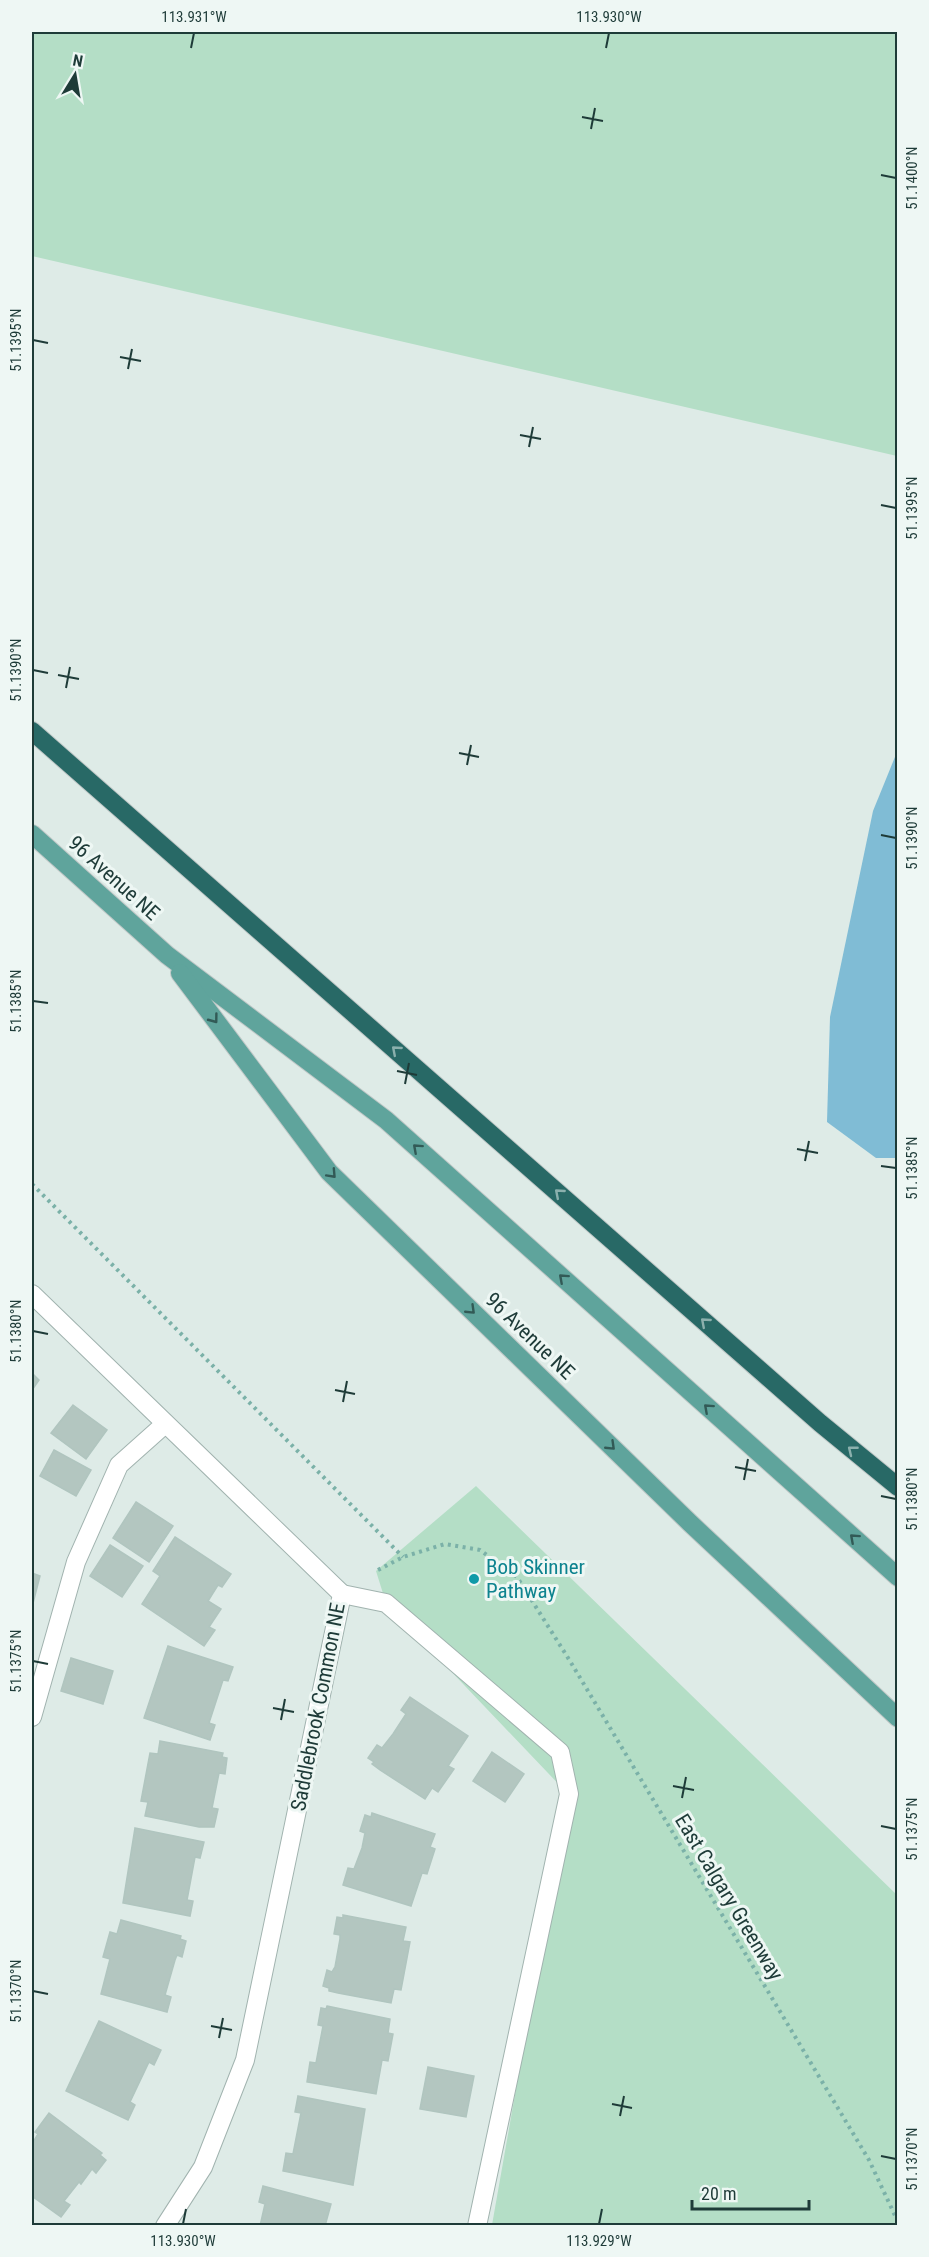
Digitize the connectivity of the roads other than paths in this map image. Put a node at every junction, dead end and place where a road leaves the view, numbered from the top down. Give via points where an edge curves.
1 (32, 731) edge
2 (32, 834) edge
3 (166, 955) junction
4 (32, 1294) edge
5 (165, 1424) junction
6 (897, 1487) edge
7 (897, 1576) edge
8 (342, 1594) junction
9 (32, 1717) edge
10 (897, 1718) edge
11 (165, 2226) edge
12 (477, 2226) edge

6 -> 1 highway
2 - 3 main road, 96 Avenue NE
7 -> 3 main road, 96 Avenue NE via 386,1120
3 -> 10 main road, 96 Avenue NE via 329,1172
4 - 5 street, Saddlebrook Common NE
5 - 8 street, Saddlebrook Common NE
5 - 9 street via 119,1465 76,1562
8 - 11 street, Saddlebrook Common NE via 246,2060 203,2167
8 - 12 street via 386,1603 560,1752 568,1794

